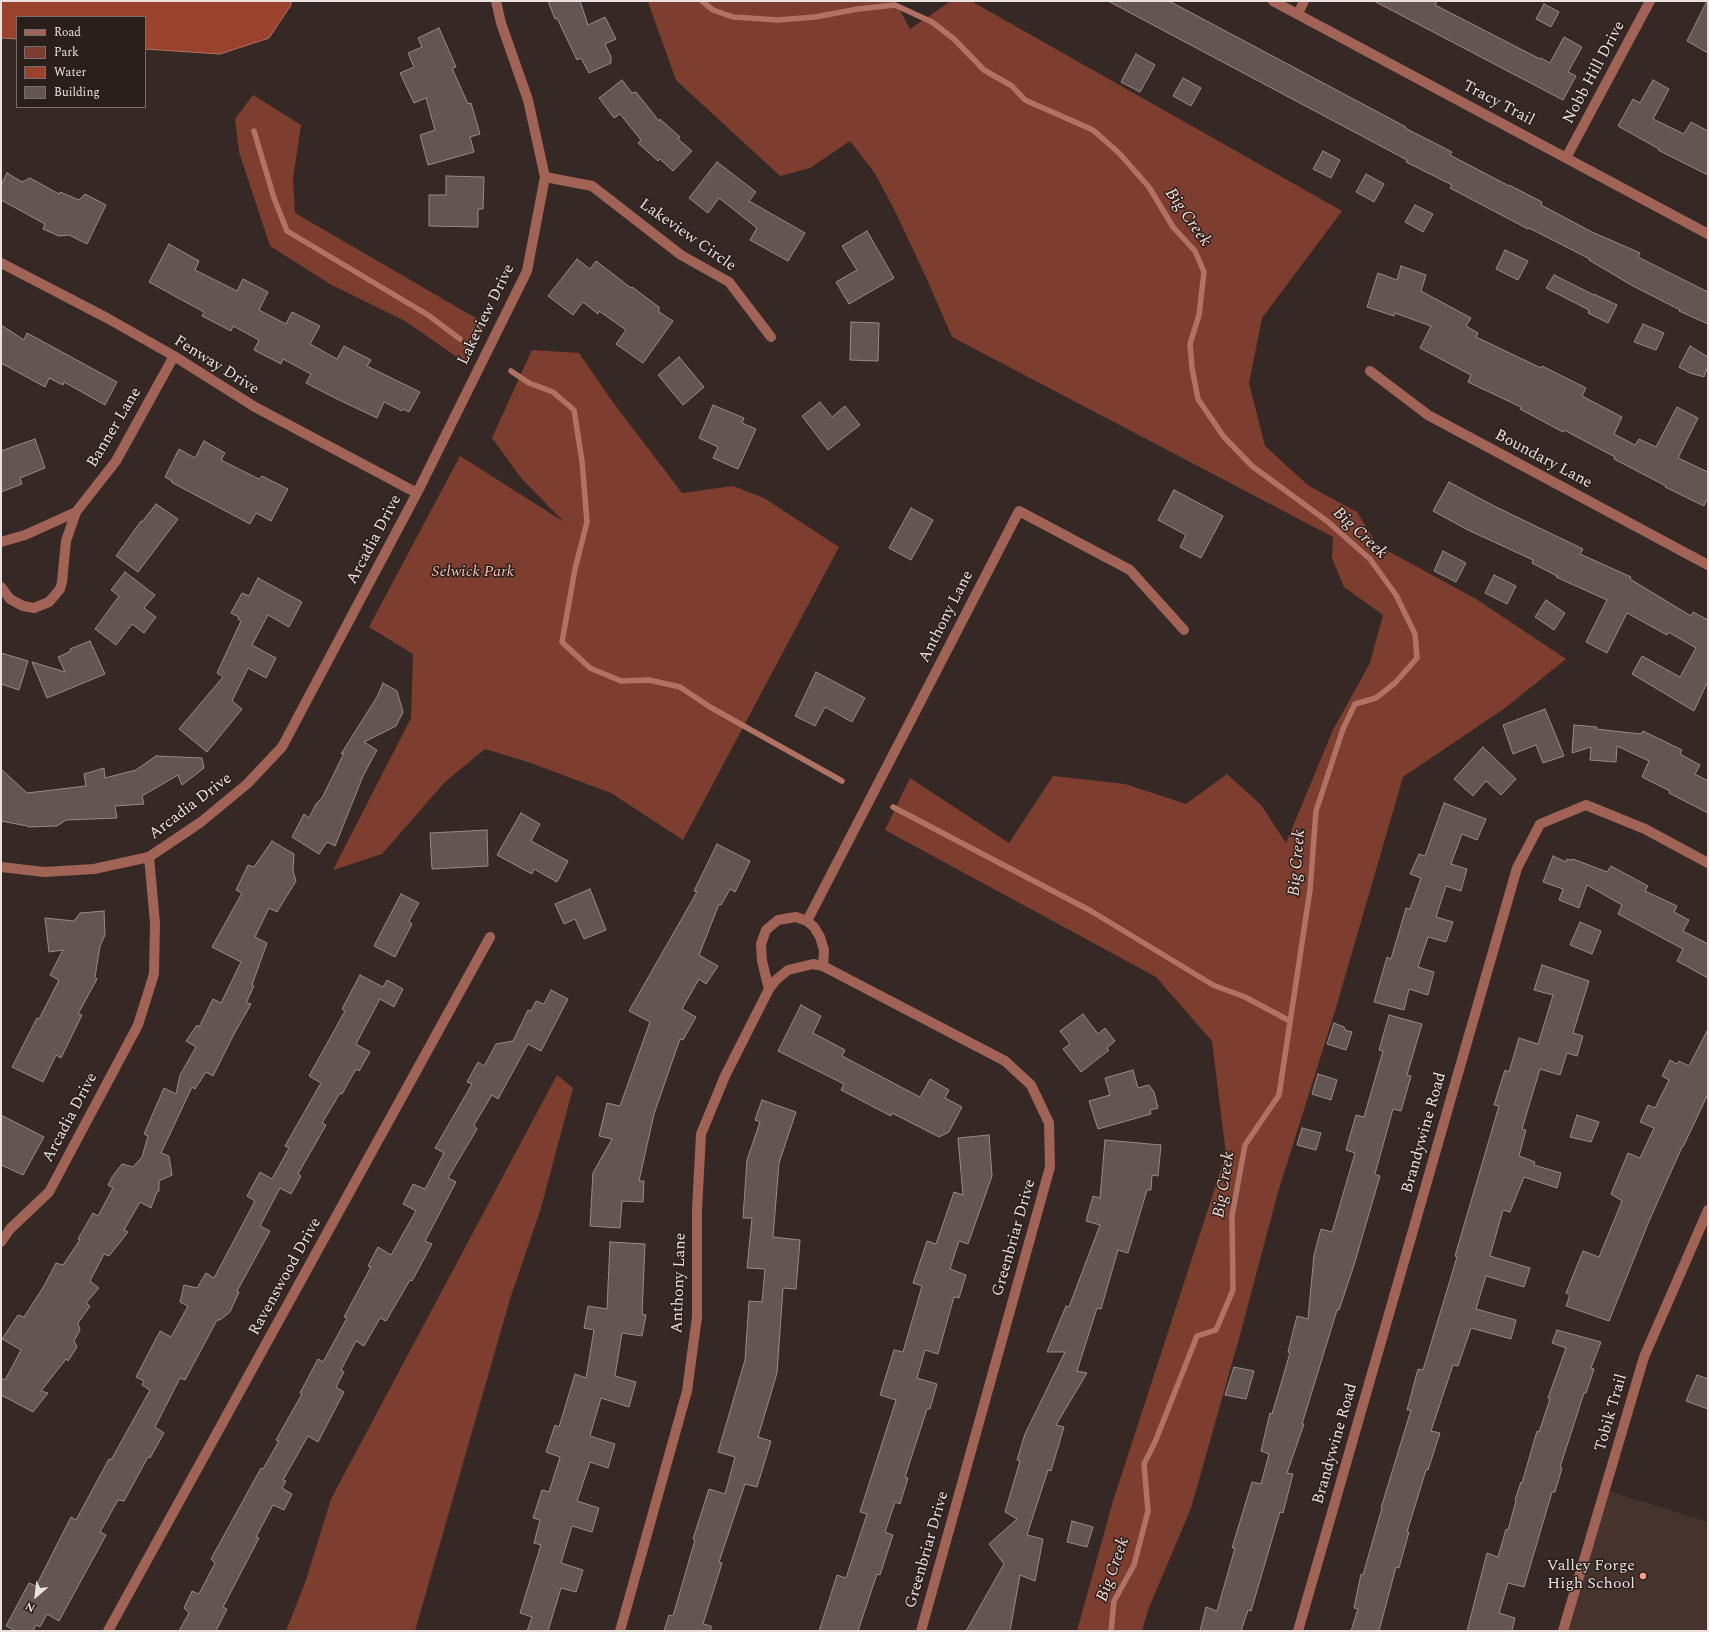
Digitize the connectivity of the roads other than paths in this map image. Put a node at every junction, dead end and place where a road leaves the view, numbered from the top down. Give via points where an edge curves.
1 (496, 1) edge
2 (1273, 1) edge
3 (1304, 1) edge
4 (1650, 1) edge
5 (1298, 14) junction
6 (1566, 158) junction
7 (545, 177) junction
8 (1708, 234) edge
9 (1, 263) edge
10 (772, 337) dead end
11 (174, 356) junction
12 (1370, 371) dead end
13 (417, 493) junction
14 (76, 512) junction
15 (1, 542) edge
16 (1708, 565) edge
17 (1, 587) edge
18 (1184, 630) dead end
19 (149, 857) junction
20 (1708, 863) edge
21 (1, 867) edge
22 (807, 921) junction
23 (490, 937) dead end
24 (823, 966) junction
25 (769, 989) junction
26 (1708, 1210) edge
27 (1, 1224) edge
28 (10, 1229) junction
29 (1, 1242) edge
30 (108, 1631) edge
31 (620, 1631) edge
32 (921, 1631) edge
33 (1298, 1631) edge
34 (1563, 1631) edge

1 - 7 street, Lakeview Drive via 501,23 528,100
2 - 5 street, Tracy Trail
3 - 5 street
4 - 6 street, Nobb Hill Drive
5 - 6 street, Tracy Trail
6 - 8 street, Tracy Trail
7 - 10 street, Lakeview Circle via 592,186 682,255 729,282
7 - 13 street, Lakeview Drive via 527,271
9 - 11 street, Fenway Drive
11 - 13 street, Fenway Drive via 255,407
11 - 14 street, Banner Lane via 116,461
12 - 16 street, Boundary Lane via 1428,415
13 - 19 street, Arcadia Drive via 282,747 247,784 201,822
14 - 15 street, Banner Lane via 26,535
14 - 17 street, Banner Lane via 66,541 60,589 49,602 34,608 22,606 10,599
18 - 22 street, Anthony Lane via 1130,570 1018,511
19 - 21 street via 94,869 44,872
19 - 28 street, Arcadia Drive via 155,923 154,974 138,1025 49,1192
20 - 33 street, Brandywine Road via 1645,829 1586,805 1540,824 1517,868
22 - 24 street via 820,937 824,950
22 - 25 street via 796,917 778,920 766,930 761,944 762,962
23 - 30 street, Ravenswood Drive
24 - 25 street, Anthony Lane via 813,964 788,970
24 - 32 street, Greenbriar Drive via 1005,1061 1031,1085 1049,1124 1050,1168
25 - 31 street, Anthony Lane via 725,1076 701,1134 697,1210 697,1318 687,1391
26 - 34 street, Tobik Trail via 1644,1357
27 - 28 street
28 - 29 street, Arcadia Drive

